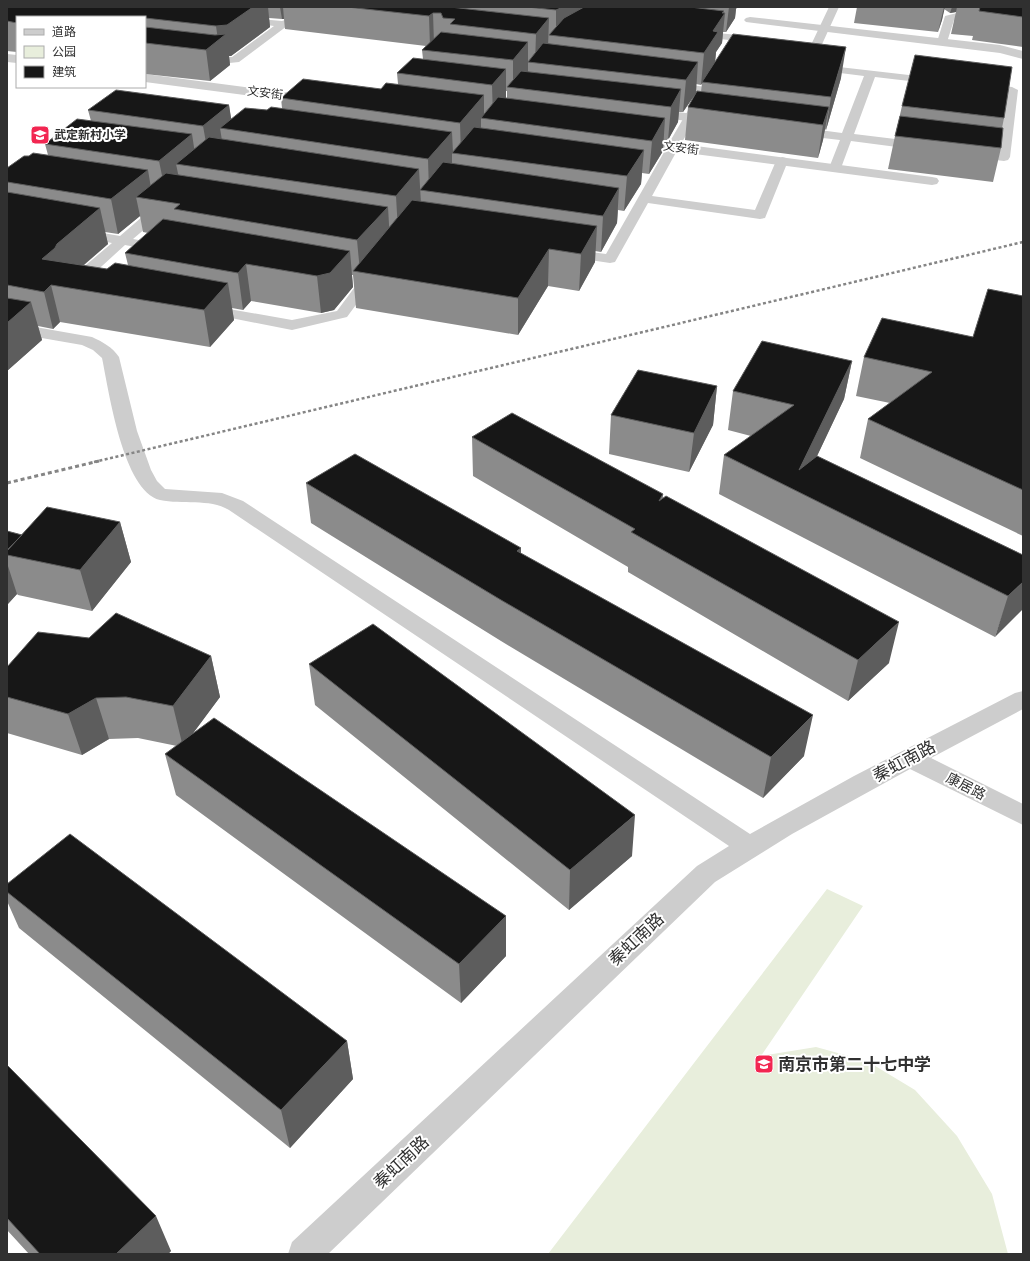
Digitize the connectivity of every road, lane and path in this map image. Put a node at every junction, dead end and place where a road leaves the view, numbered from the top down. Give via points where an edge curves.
1 (320, 7) edge
2 (750, 7) edge
3 (834, 7) edge
4 (977, 7) edge
5 (937, 11) dead end
6 (308, 16) junction
7 (231, 18) edge
8 (331, 18) dead end
9 (949, 18) junction
10 (750, 20) junction
11 (283, 24) junction
12 (825, 29) junction
13 (684, 32) edge
14 (738, 38) junction
15 (942, 42) junction
16 (730, 51) edge
17 (1023, 55) edge
18 (190, 57) edge
19 (792, 64) edge
20 (807, 66) junction
21 (870, 73) junction
22 (714, 77) edge
23 (147, 80) edge
24 (949, 82) edge
25 (660, 84) edge
26 (973, 85) edge
27 (706, 90) junction
28 (291, 97) junction
29 (330, 102) edge
30 (280, 107) edge
31 (642, 111) edge
32 (688, 117) junction
33 (720, 121) edge
34 (783, 129) edge
35 (845, 137) junction
36 (619, 140) edge
37 (673, 147) junction
38 (933, 148) edge
39 (956, 151) edge
40 (782, 161) junction
41 (834, 168) junction
42 (639, 178) edge
43 (654, 180) junction
44 (932, 181) dead end
45 (154, 199) edge
46 (644, 199) junction
47 (618, 215) dead end
48 (633, 218) junction
49 (69, 231) edge
50 (123, 241) junction
51 (178, 250) edge
52 (556, 251) edge
53 (374, 272) edge
54 (350, 281) dead end
55 (365, 283) junction
56 (88, 286) edge
57 (190, 306) edge
58 (7, 327) edge
59 (1023, 700) edge
60 (910, 758) junction
61 (1023, 815) edge
62 (749, 846) junction
63 (304, 1254) edge

1 - 6 lane via 318,12
2 - 10 street via 745,16
3 - 12 lane
4 - 9 lane via 964,16
5 - 9 lane
6 - 8 lane
6 - 11 lane
7 - 11 lane
9 - 15 lane
10 - 12 street
10 - 14 street
11 - 18 lane via 235,60
12 - 15 street
12 - 20 lane
13 - 14 lane
14 - 16 street
15 - 17 street via 1000,49
19 - 20 lane
20 - 21 lane
21 - 24 lane
21 - 35 lane
22 - 27 street
23 - 28 street, 文安街
25 - 27 lane
26 - 39 lane via 1012,90 1004,157
27 - 32 street
28 - 29 street, 文安街
28 - 30 lane
31 - 32 lane
32 - 33 lane
32 - 37 street
34 - 35 lane
35 - 38 lane
35 - 41 lane
36 - 37 street, 文安街
37 - 40 street, 文安街
37 - 43 lane
40 - 41 street, 文安街
40 - 46 lane via 760,215
41 - 44 street, 文安街
42 - 43 lane
43 - 46 lane
45 - 50 lane via 173,200
46 - 48 lane
47 - 48 lane
48 - 52 lane via 610,259
49 - 50 lane
50 - 51 lane
50 - 56 lane via 72,284
53 - 55 lane
54 - 55 lane
55 - 57 lane via 342,314 292,325
58 - 62 street via 86,341 99,346 110,357 134,453 148,485 159,494 224,499
59 - 60 street, 秦虹南路
60 - 61 street, 康居路
60 - 62 street, 秦虹南路
62 - 63 street, 秦虹南路 via 706,874

